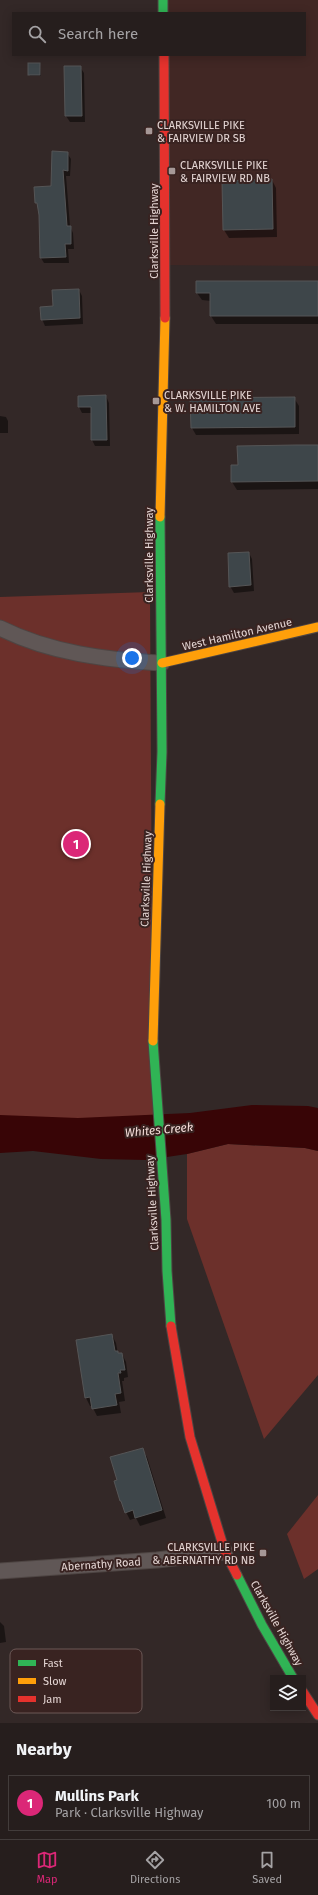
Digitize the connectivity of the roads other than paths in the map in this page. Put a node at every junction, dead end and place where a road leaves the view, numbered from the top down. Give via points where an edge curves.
1 (163, 0) edge
2 (163, 12) edge
3 (164, 56) edge
4 (318, 627) edge
5 (0, 628) edge
6 (162, 663) junction
7 (225, 1552) junction
8 (0, 1571) edge
9 (291, 1675) edge
10 (306, 1697) edge
11 (318, 1715) edge

1 - 2 main road
3 - 6 main road, Clarksville Highway via 166,279 161,486
4 - 6 main road, West Hamilton Avenue
5 - 6 street via 44,647 101,657
6 - 7 main road, Clarksville Highway via 162,752 153,1049 166,1220 167,1271 171,1327 184,1408 198,1468
7 - 8 street, Abernathy Road via 157,1560
7 - 9 main road, Clarksville Highway via 262,1626
10 - 11 main road

